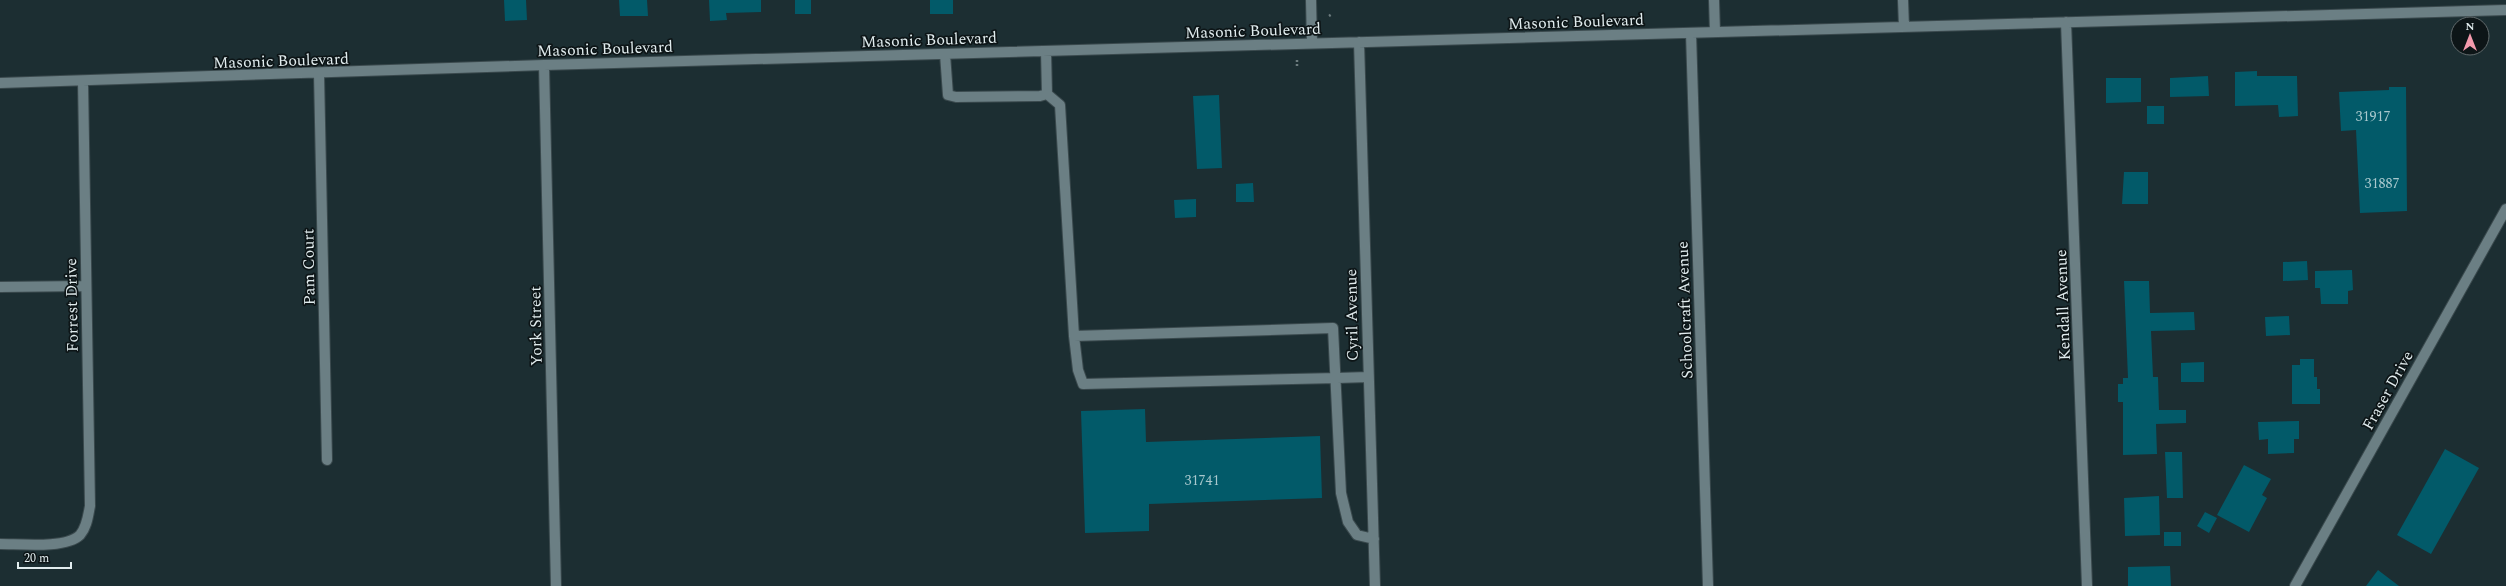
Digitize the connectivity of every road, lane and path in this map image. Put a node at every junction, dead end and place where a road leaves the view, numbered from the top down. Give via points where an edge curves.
1 (1311, 0) edge
2 (1714, 0) edge
3 (1903, 0) edge
4 (2506, 10) edge
5 (1332, 14) dead end
6 (1328, 16) dead end
7 (2066, 22) junction
8 (1904, 27) junction
9 (1715, 32) junction
10 (1691, 33) junction
11 (1359, 42) junction
12 (1312, 44) junction
13 (1046, 51) junction
14 (945, 54) junction
15 (1297, 60) dead end
16 (544, 65) junction
17 (1298, 67) dead end
18 (319, 74) junction
19 (83, 81) junction
20 (0, 83) edge
21 (1047, 94) junction
22 (2506, 209) edge
23 (85, 286) junction
24 (0, 287) edge
25 (1074, 336) junction
26 (1337, 378) junction
27 (1368, 378) junction
28 (327, 460) dead end
29 (1374, 539) junction
30 (0, 544) edge
31 (556, 586) edge
32 (1375, 586) edge
33 (1708, 586) edge
34 (2086, 586) edge
35 (2295, 586) edge

1 - 12 street
2 - 9 street
3 - 8 street
4 - 7 street, Masonic Boulevard
5 - 6 path
7 - 8 street, Masonic Boulevard
7 - 34 street, Kendall Avenue
8 - 9 street, Masonic Boulevard
9 - 10 street, Masonic Boulevard
10 - 11 street, Masonic Boulevard
10 - 33 street, Schoolcraft Avenue
11 - 12 street, Masonic Boulevard
11 - 27 street, Cyril Avenue
12 - 13 street, Masonic Boulevard
13 - 14 street, Masonic Boulevard
13 - 21 street
14 - 16 street, Masonic Boulevard
14 - 21 street via 948,95 956,97
15 - 17 path
16 - 18 street, Masonic Boulevard
16 - 31 street, York Street
18 - 19 street, Masonic Boulevard
18 - 28 street, Pam Court
19 - 20 street, Masonic Boulevard
19 - 23 street, Forrest Drive
21 - 25 street via 1060,105
22 - 35 street, Fraser Drive
23 - 24 street
23 - 30 street, Forrest Drive via 90,506 85,527 74,540 63,544
25 - 26 street via 1078,370 1083,384
25 - 26 street via 1334,328
26 - 27 street
26 - 29 street via 1341,493 1348,522 1357,535
27 - 29 street, Cyril Avenue
29 - 32 street, Cyril Avenue

